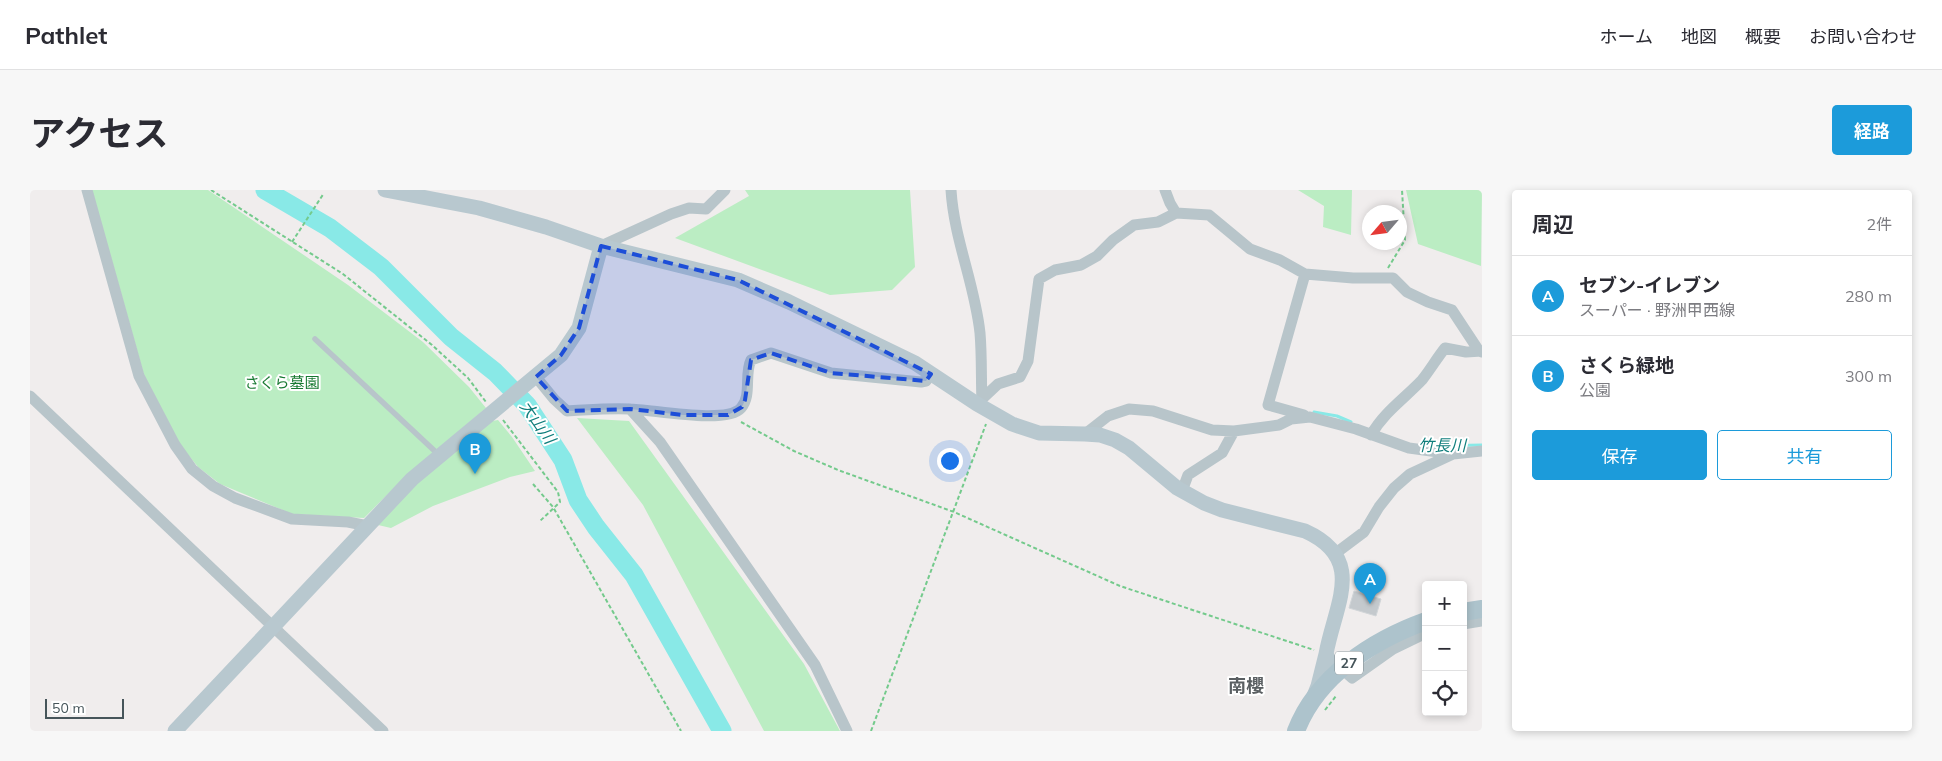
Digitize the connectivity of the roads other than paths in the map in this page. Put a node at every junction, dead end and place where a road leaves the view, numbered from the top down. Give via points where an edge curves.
1 (87, 190) edge
2 (385, 190) edge
3 (725, 190) edge
4 (951, 190) edge
5 (1164, 190) edge
6 (1176, 213) junction
7 (601, 246) junction
8 (1306, 274) junction
9 (315, 339) dead end
10 (1481, 352) edge
11 (931, 374) junction
12 (535, 378) junction
13 (30, 396) edge
14 (985, 406) junction
15 (630, 409) junction
16 (1310, 417) junction
17 (1234, 431) junction
18 (1085, 434) junction
19 (1371, 435) junction
20 (1482, 451) edge
21 (1453, 454) junction
22 (440, 456) junction
23 (1182, 491) junction
24 (368, 526) junction
25 (1336, 553) junction
26 (1482, 609) edge
27 (1467, 611) edge
28 (1482, 622) edge
29 (1467, 624) edge
30 (273, 626) junction
31 (1420, 629) edge
32 (1326, 654) junction
33 (1347, 673) junction
34 (1316, 708) junction
35 (174, 731) edge
36 (383, 731) edge
37 (847, 731) edge
38 (1296, 731) edge

1 - 24 street via 139,376 175,445 192,469 235,498 292,519
2 - 7 street via 478,208
3 - 7 street via 706,209 680,211
4 - 14 street via 955,224 980,333
5 - 6 street
6 - 8 street via 1209,214 1250,250 1280,260
6 - 14 street via 1158,222 1134,225 1097,256 1039,279 1028,360 1020,377 998,384
7 - 11 street via 738,280 916,363
7 - 12 street via 579,328 561,355
8 - 10 street via 1393,278 1407,292 1452,310
8 - 16 street via 1268,405
9 - 22 lane
10 - 19 street via 1445,348 1422,379 1389,409
11 - 14 street
11 - 15 street via 921,382 831,373 771,352 751,360 745,400 742,407 728,415 683,415
12 - 15 street via 567,411
12 - 22 street
13 - 30 street
14 - 18 street via 1024,429 1039,433
15 - 37 street via 660,442 815,666
16 - 17 street
16 - 19 street
17 - 18 street via 1212,430 1154,411 1128,409 1108,416
17 - 23 street via 1222,453 1188,475
18 - 23 street via 1100,435 1129,448
19 - 21 street via 1409,448
20 - 21 street
21 - 25 street via 1410,474 1379,507 1364,532
22 - 24 street via 412,479
23 - 25 street via 1222,510 1305,531 1324,541
24 - 30 street
25 - 32 street via 1343,581
26 - 27 main road
28 - 29 street
30 - 35 street
30 - 36 street
31 - 33 main road, 27 via 1375,644
32 - 33 street via 1332,666
32 - 34 street
33 - 34 main road, 27
34 - 38 main road, 27

